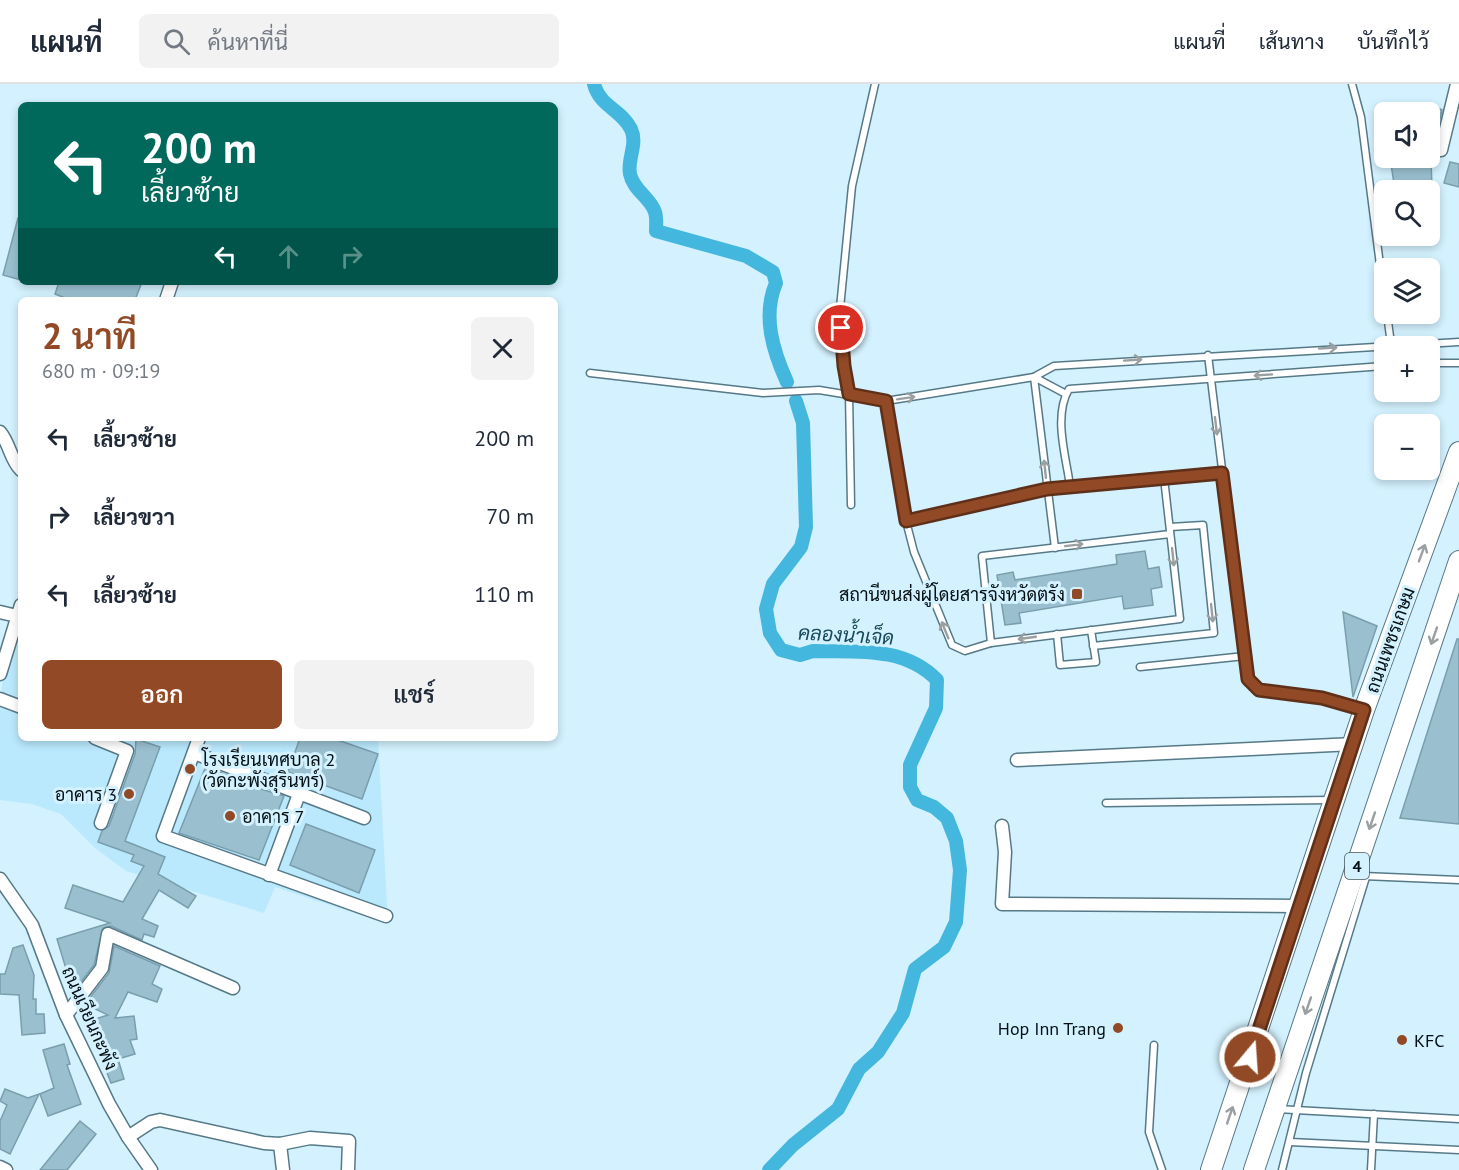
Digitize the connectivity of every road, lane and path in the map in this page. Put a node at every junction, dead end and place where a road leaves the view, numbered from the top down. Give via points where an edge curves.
1 (875, 84) edge
2 (1352, 84) edge
3 (1457, 84) edge
4 (1441, 150) dead end
5 (1379, 258) edge
6 (1459, 342) edge
7 (1440, 343) edge
8 (1374, 345) edge
9 (1208, 355) junction
10 (1440, 363) edge
11 (1459, 363) edge
12 (1374, 367) edge
13 (590, 373) dead end
14 (1034, 377) junction
15 (1211, 379) junction
16 (849, 394) junction
17 (1066, 394) junction
18 (886, 401) junction
19 (0, 432) edge
20 (1459, 452) edge
21 (18, 467) edge
22 (1222, 473) junction
23 (1164, 478) junction
24 (1070, 486) junction
25 (1047, 489) junction
26 (851, 505) dead end
27 (906, 521) junction
28 (1170, 530) junction
29 (1055, 548) junction
30 (1459, 561) edge
31 (18, 611) edge
32 (0, 612) edge
33 (18, 614) edge
34 (1091, 630) junction
35 (1057, 634) junction
36 (992, 643) junction
37 (1094, 646) junction
38 (1245, 656) junction
39 (1140, 667) dead end
40 (0, 674) edge
41 (0, 699) edge
42 (18, 706) edge
43 (1364, 710) junction
44 (102, 741) edge
45 (198, 741) edge
46 (1354, 744) junction
47 (194, 753) junction
48 (1017, 760) dead end
49 (299, 794) junction
50 (1335, 800) junction
51 (1106, 803) dead end
52 (364, 818) dead end
53 (101, 822) dead end
54 (1002, 826) dead end
55 (269, 874) junction
56 (1360, 876) junction
57 (0, 879) edge
58 (1459, 880) edge
59 (1300, 906) junction
60 (386, 916) dead end
61 (233, 988) dead end
62 (66, 1015) junction
63 (1154, 1045) dead end
64 (1272, 1109) junction
65 (1299, 1110) junction
66 (1374, 1114) junction
67 (1459, 1119) edge
68 (128, 1137) junction
69 (1290, 1142) junction
70 (280, 1144) junction
71 (1371, 1147) junction
72 (1459, 1150) edge
73 (0, 1167) edge
74 (145, 1167) edge
75 (6, 1170) edge
76 (283, 1170) edge
77 (348, 1170) edge
78 (1162, 1170) edge
79 (1211, 1170) edge
80 (1254, 1170) edge
81 (1281, 1170) edge
82 (1371, 1170) edge

1 - 16 lane via 852,186 840,308
2 - 5 lane via 1361,117
3 - 4 street
6 - 7 lane
9 -> 8 lane
14 -> 9 lane via 1054,366
9 - 15 lane
10 - 11 lane
12 -> 15 lane
13 - 16 lane via 763,393 819,390
14 - 17 lane
18 -> 14 lane
25 -> 14 lane
15 - 17 lane via 1079,386
15 -> 22 lane
16 - 18 lane
16 - 26 lane
17 - 24 lane via 1061,412
18 - 27 lane
19 - 21 street
43 -> 20 main road, ถนนเพชรเกษม / 4
22 - 23 lane
22 - 38 lane
23 - 24 lane
23 - 28 lane
24 - 25 lane
25 - 27 lane
25 - 29 lane
36 -> 27 lane via 965,651 952,645 914,552
29 -> 28 lane
28 -> 34 lane via 1179,619
28 -> 37 lane via 1203,525 1214,633
29 - 36 lane via 982,556
30 -> 56 main road, 4
31 - 32 street
33 - 40 street
34 - 35 lane
34 - 37 lane
35 -> 36 lane
35 - 37 lane via 1060,666 1096,662
38 - 39 lane
38 - 43 lane via 1248,679 1259,690 1322,698
41 - 42 street
43 - 46 main road, ถนนเพชรเกษม / 4
44 - 53 street via 127,751
45 - 47 street
46 - 48 street
46 - 50 main road, ถนนเพชรเกษม / 4
47 - 49 street
47 - 55 street via 163,836
49 - 52 street
49 - 55 street
50 - 51 lane
50 - 59 main road, ถนนเพชรเกษม / 4
54 - 59 street via 1002,904
55 - 60 street
56 - 58 lane
56 -> 64 main road, 4
56 - 65 lane
57 - 62 street, ถนนเวียนกะพัง via 32,926
79 -> 59 main road, ถนนเพชรเกษม / 4
61 - 62 street via 108,934 102,968
62 - 68 street, ถนนเวียนกะพัง
63 - 78 lane via 1149,1132
64 - 65 lane
64 - 80 main road, 4
65 - 66 lane
65 - 69 lane
66 - 67 lane
66 - 71 lane
68 - 70 street via 160,1120
68 - 74 street, ถนนเวียนกะพัง
69 - 71 lane
69 - 81 lane
70 - 76 street
70 - 77 street via 310,1138 349,1141
71 - 72 lane
71 - 82 lane
73 - 75 street

